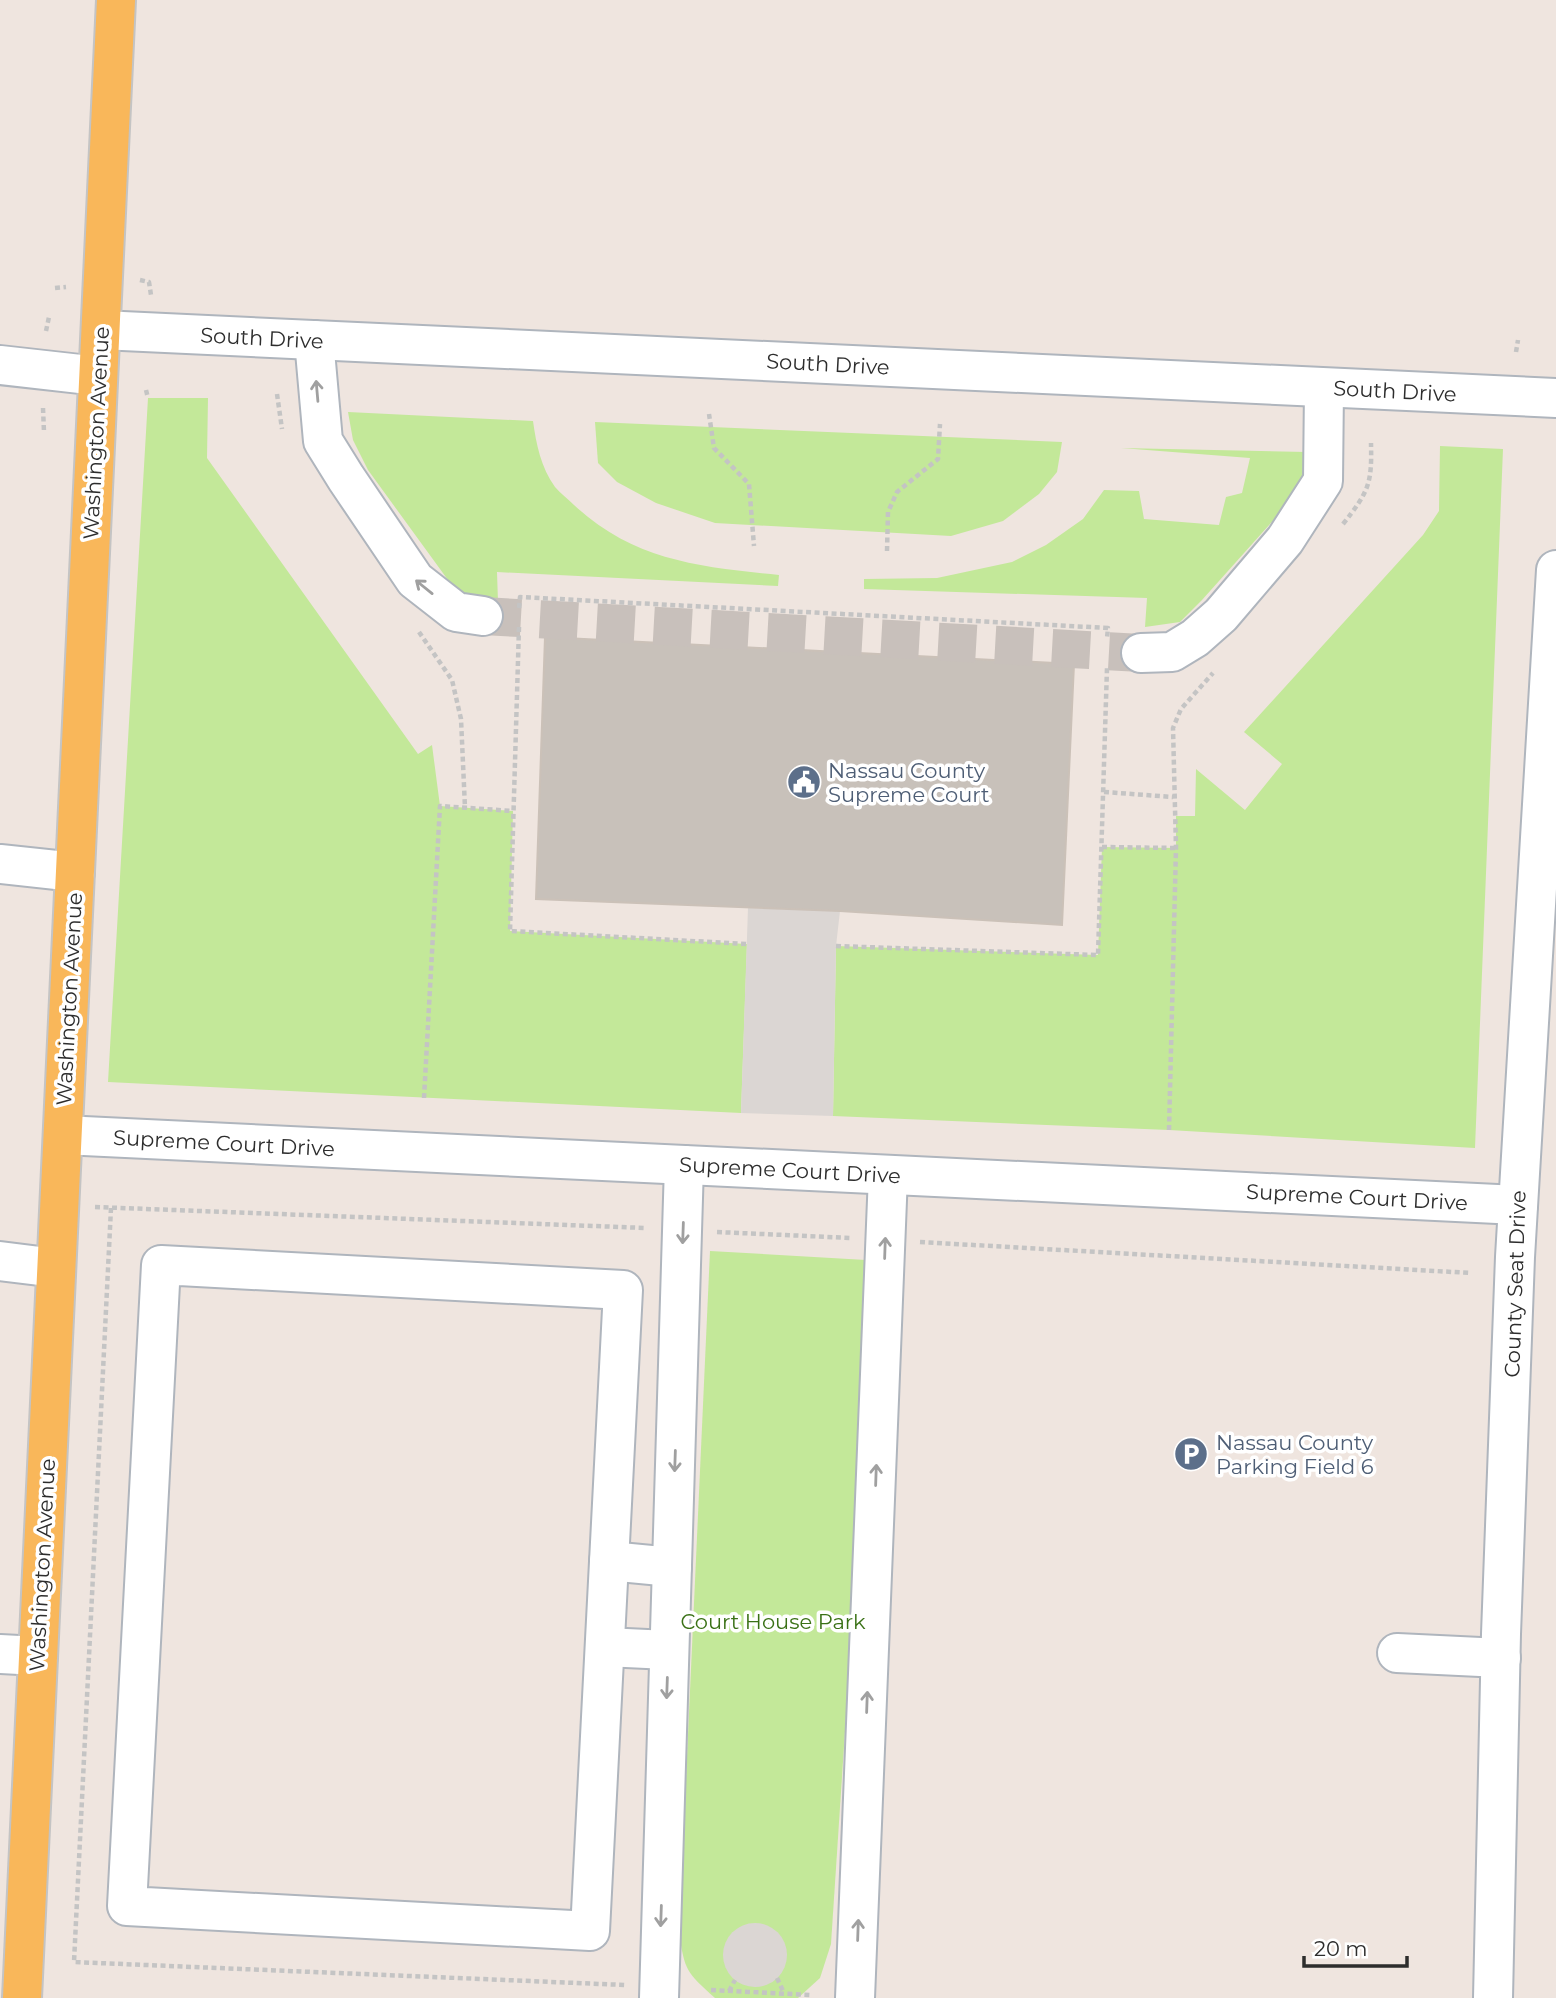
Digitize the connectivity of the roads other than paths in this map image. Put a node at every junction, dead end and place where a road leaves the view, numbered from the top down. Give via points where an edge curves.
1 (116, 0) edge
2 (101, 330) junction
3 (314, 340) junction
4 (0, 365) edge
5 (98, 376) junction
6 (1324, 388) junction
7 (1556, 398) edge
8 (1556, 570) edge
9 (507, 617) tunnel mouth
10 (1119, 650) tunnel mouth
11 (0, 864) edge
12 (75, 872) junction
13 (63, 1135) junction
14 (684, 1165) junction
15 (888, 1175) junction
16 (1518, 1205) junction
17 (0, 1261) edge
18 (56, 1268) junction
19 (609, 1561) junction
20 (672, 1567) junction
21 (605, 1647) junction
22 (668, 1650) junction
23 (1397, 1653) dead end
24 (0, 1654) edge
25 (38, 1656) junction
26 (1501, 1658) junction
27 (22, 1998) edge
28 (659, 1998) edge
29 (855, 1998) edge
30 (1493, 1998) edge

1 - 2 main road, Washington Avenue
2 - 3 street, South Drive
2 - 5 main road, Washington Avenue
3 - 6 street, South Drive
9 -> 3 street via 456,612 415,580 323,441
4 - 5 street
5 - 12 main road, Washington Avenue
6 - 7 street, South Drive
6 - 10 street via 1324,481 1285,540 1221,615 1195,638 1172,652
8 - 16 street, County Seat Drive
11 - 12 street
12 - 13 main road, Washington Avenue
13 - 14 street, Supreme Court Drive
13 - 18 main road, Washington Avenue
14 - 15 street, Supreme Court Drive
14 -> 20 street
15 - 16 street, Supreme Court Drive
29 -> 15 street
16 - 26 street, County Seat Drive
17 - 18 street
18 - 25 main road, Washington Avenue
19 - 20 street
19 - 21 street
19 - 21 street via 623,1290 161,1265 127,1906 590,1931
20 - 22 street
21 - 22 street
22 -> 28 street
23 - 26 street
24 - 25 street
25 - 27 main road, Washington Avenue
26 - 30 street, County Seat Drive

